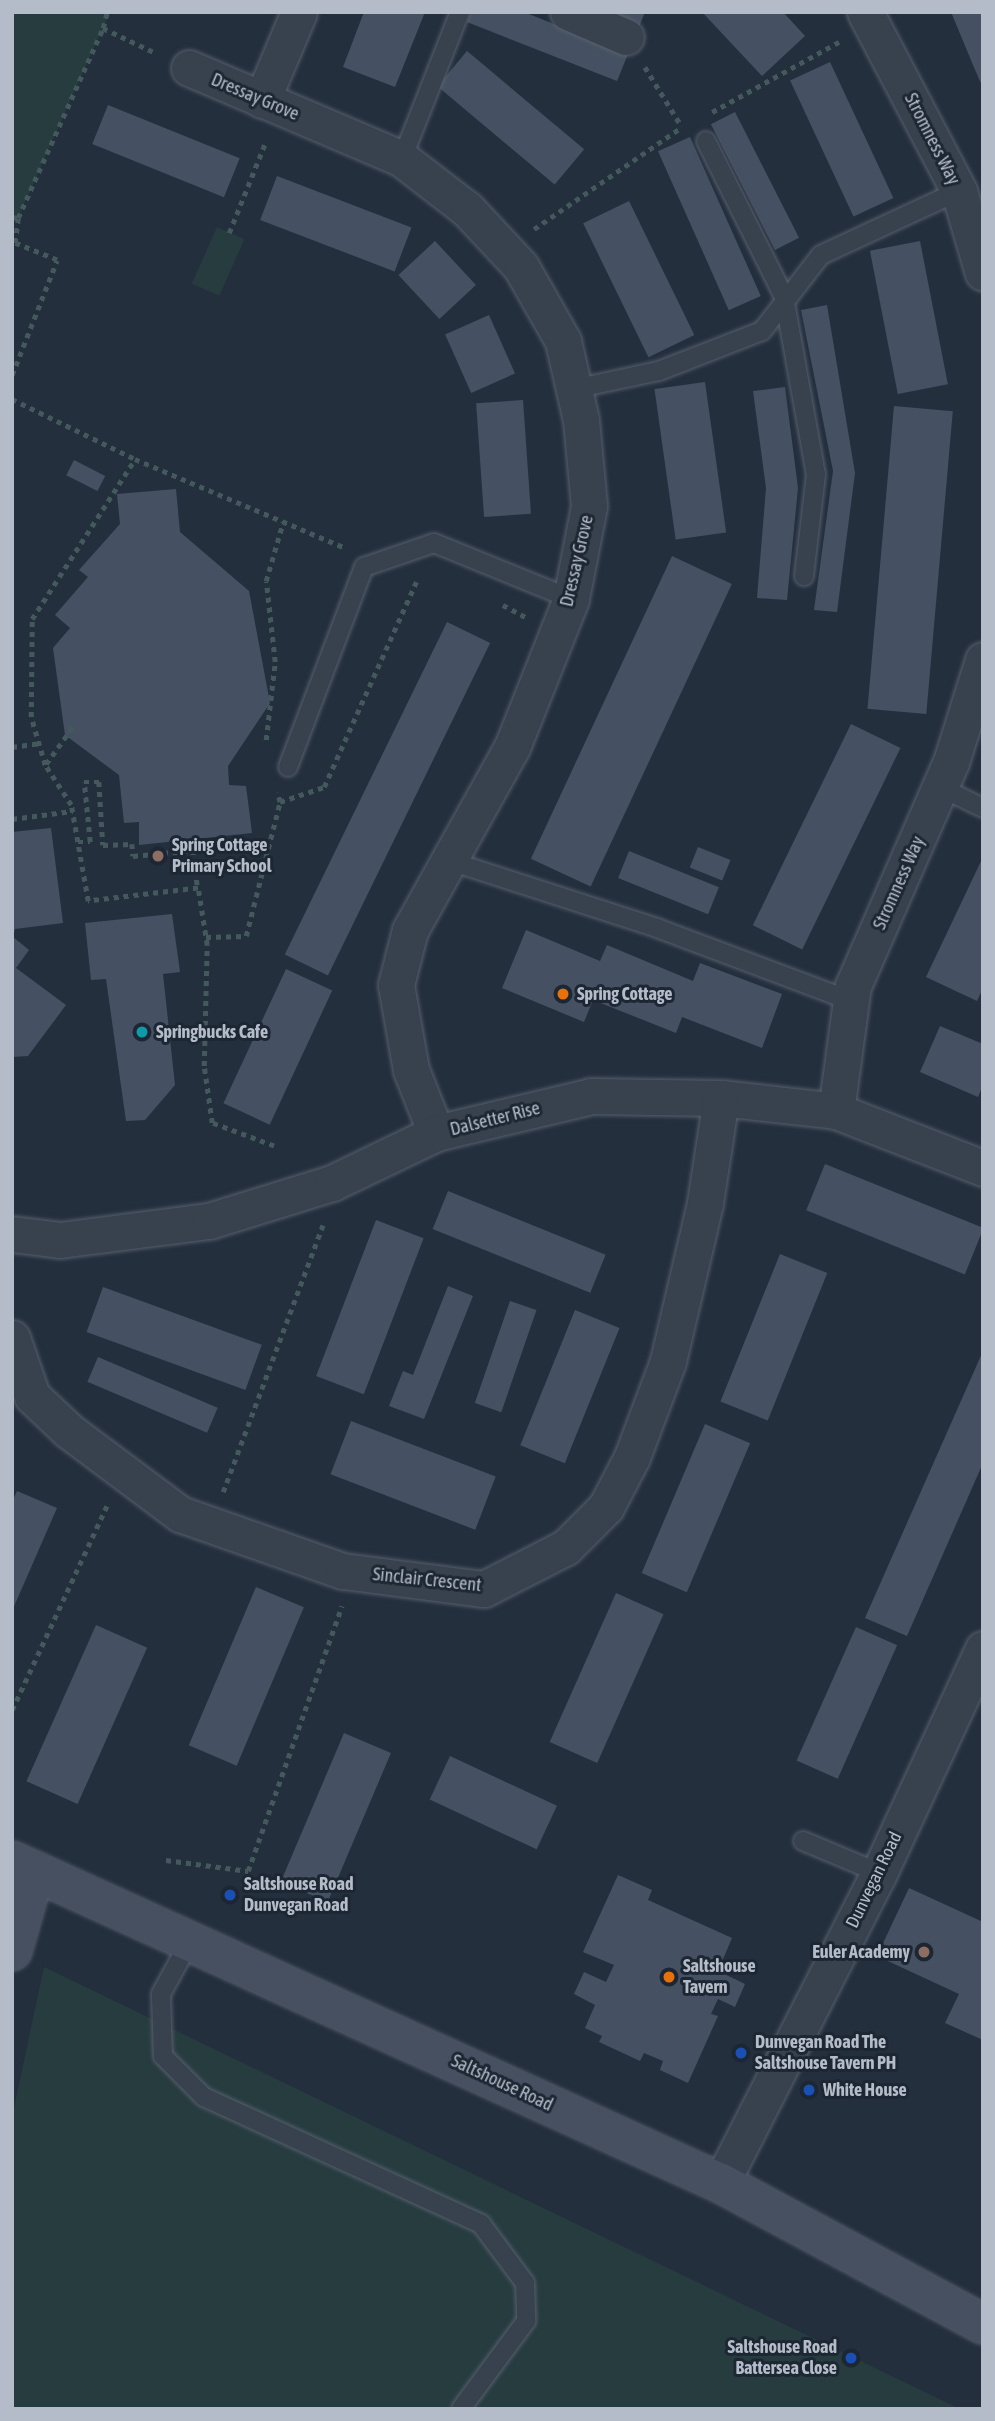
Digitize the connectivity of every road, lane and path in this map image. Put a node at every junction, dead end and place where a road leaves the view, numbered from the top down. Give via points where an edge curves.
1 (107, 12) edge
2 (299, 12) edge
3 (460, 12) edge
4 (568, 12) edge
5 (874, 16) edge
6 (103, 28) junction
7 (626, 37) joint
8 (189, 68) joint
9 (271, 104) junction
10 (682, 127) dead end
11 (706, 141) dead end
12 (402, 159) junction
13 (959, 191) junction
14 (15, 218) edge
15 (229, 233) dead end
16 (983, 273) edge
17 (784, 297) junction
18 (12, 375) edge
19 (574, 389) junction
20 (12, 399) edge
21 (135, 459) junction
22 (377, 561) junction
23 (425, 565) dead end
24 (804, 576) dead end
25 (571, 599) junction
26 (495, 601) dead end
27 (530, 619) dead end
28 (983, 660) edge
29 (74, 725) dead end
30 (39, 743) junction
31 (12, 747) edge
32 (45, 765) junction
33 (288, 768) dead end
34 (940, 787) junction
35 (280, 802) dead end
36 (983, 808) edge
37 (72, 811) junction
38 (12, 819) edge
39 (78, 842) junction
40 (237, 846) dead end
41 (193, 850) junction
42 (450, 862) junction
43 (198, 888) junction
44 (851, 1001) junction
45 (721, 1098) junction
46 (836, 1111) junction
47 (436, 1133) junction
48 (274, 1146) dead end
49 (983, 1168) edge
50 (332, 1183) junction
51 (12, 1234) edge
52 (12, 1338) edge
53 (122, 1471) junction
54 (211, 1525) junction
55 (354, 1573) junction
56 (983, 1649) edge
57 (12, 1710) edge
58 (803, 1841) dead end
59 (166, 1860) dead end
60 (24, 1866) edge
61 (879, 1872) junction
62 (190, 1941) junction
63 (12, 1951) edge
64 (721, 2183) junction
65 (983, 2324) edge
66 (461, 2409) edge

1 - 6 path
2 - 9 street
3 - 12 lane
4 - 7 street
5 - 13 street, Stromness Way
6 - 8 path
6 - 14 path
7 - 10 path
8 - 9 street, Dressay Grove
9 - 12 street, Dressay Grove
9 - 15 path
11 - 17 lane
12 - 19 street, Dressay Grove via 467,209 521,267 563,341
13 - 16 street, Stromness Way
13 - 17 lane via 821,255
14 - 18 path via 15,243 57,260
17 - 19 lane via 762,331 659,371
17 - 24 lane via 816,474
19 - 25 street, Dressay Grove via 589,506
20 - 21 path
21 - 22 path
21 - 30 path via 33,619 31,717
22 - 25 lane via 434,543
22 - 33 lane via 364,567
23 - 35 path via 324,787
25 - 42 street, Dressay Grove via 512,747
26 - 27 path
28 - 34 street, Stromness Way
29 - 32 path
30 - 31 path
30 - 32 path
32 - 37 path
34 - 36 lane
34 - 44 street, Stromness Way via 853,986
37 - 38 path
37 - 39 path
39 - 41 path via 90,842 84,782 99,782 103,845 132,844 133,856
39 - 43 path via 88,901
40 - 41 path
41 - 43 path
42 - 44 lane via 657,928
42 - 47 street, Dressay Grove via 410,930 396,985 411,1069
43 - 48 path via 207,945 204,1066 212,1123
44 - 46 street, Stromness Way
45 - 46 street, Dalsetter Rise
45 - 47 street, Dalsetter Rise via 591,1096
45 - 55 street, Sinclair Crescent via 705,1203 668,1361 632,1457 606,1507 566,1547 484,1589
46 - 49 street, Dalsetter Rise
47 - 50 street, Dalsetter Rise
50 - 51 street, Dalsetter Rise via 209,1221 60,1240
50 - 54 path via 329,1209
52 - 53 street, Sinclair Crescent via 33,1396 69,1432
53 - 54 street, Sinclair Crescent via 180,1514
53 - 57 path
54 - 55 street, Sinclair Crescent
55 - 59 path via 248,1871
56 - 61 street, Dunvegan Road
58 - 61 lane
60 - 62 main road, Saltshouse Road
60 - 63 main road
61 - 64 street, Dunvegan Road
62 - 64 main road, Saltshouse Road
62 - 66 lane via 161,1994 163,2056 204,2097 481,2224 524,2283 526,2321
64 - 65 main road, Saltshouse Road

